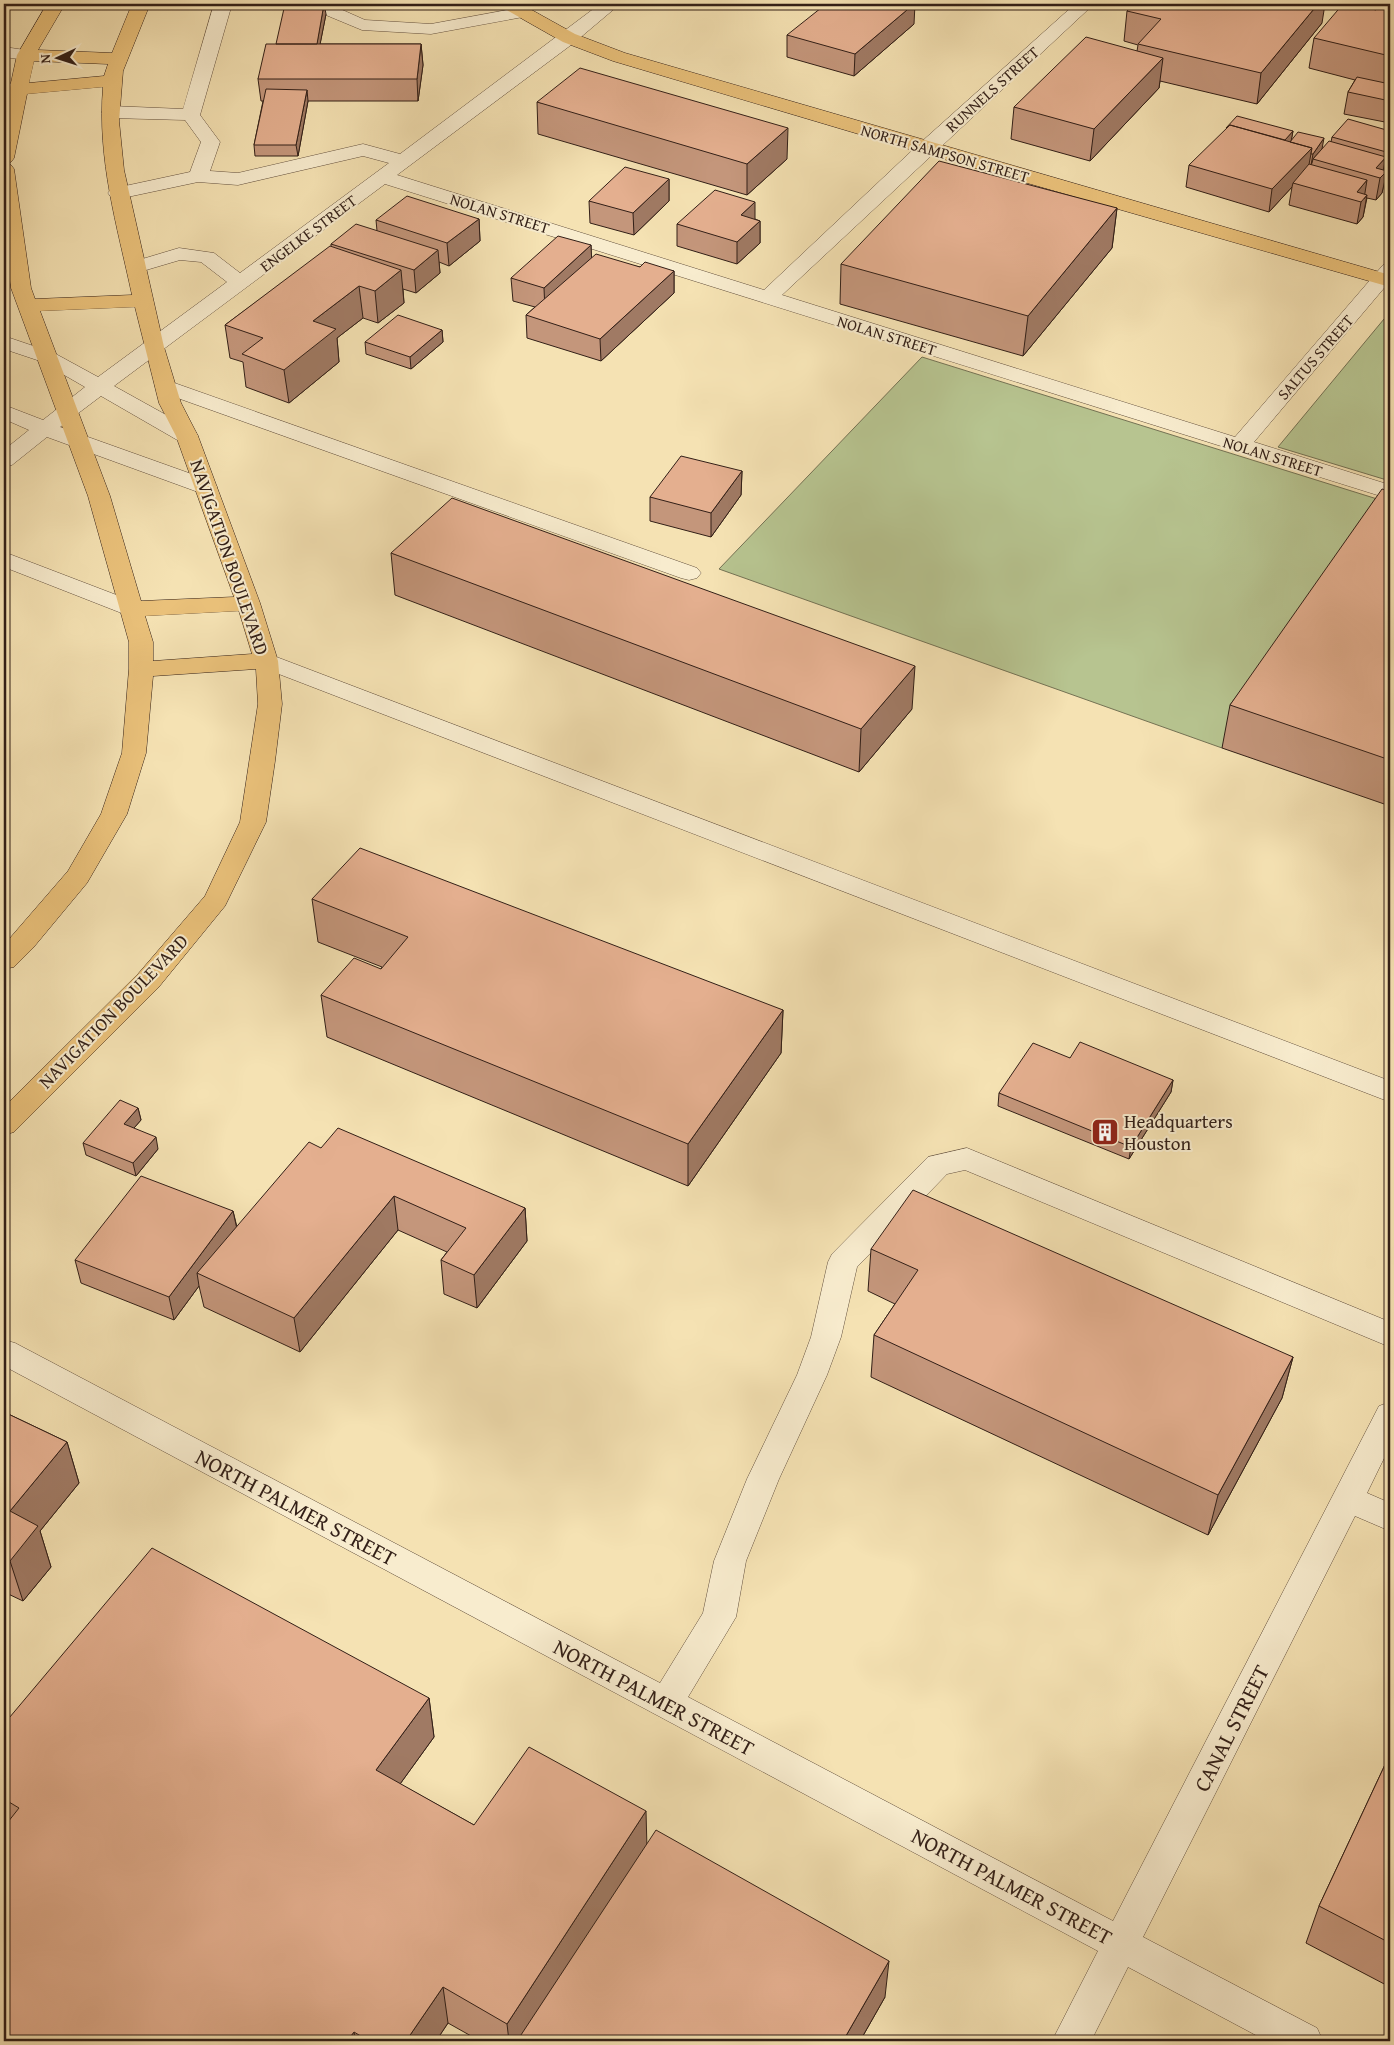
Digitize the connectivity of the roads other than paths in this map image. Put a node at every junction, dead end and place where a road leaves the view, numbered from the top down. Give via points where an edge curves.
1 (56, 4) edge
2 (140, 4) edge
3 (223, 4) edge
4 (315, 4) edge
5 (610, 4) edge
6 (1085, 4) edge
7 (516, 8) edge
8 (569, 38) junction
9 (4, 52) edge
10 (26, 55) junction
11 (116, 70) junction
12 (12, 89) edge
13 (111, 112) junction
14 (191, 115) junction
15 (926, 148) junction
16 (4, 158) edge
17 (404, 161) junction
18 (4, 169) edge
19 (198, 176) junction
20 (384, 177) junction
21 (118, 193) junction
22 (136, 267) junction
23 (1388, 276) edge
24 (240, 283) junction
25 (768, 297) junction
26 (144, 301) junction
27 (28, 305) junction
28 (4, 342) edge
29 (154, 347) junction
30 (47, 357) junction
31 (166, 386) junction
32 (100, 388) junction
33 (4, 411) edge
34 (68, 412) junction
35 (45, 429) junction
36 (187, 436) junction
37 (78, 440) junction
38 (1240, 445) junction
39 (4, 460) edge
40 (206, 487) junction
41 (1390, 492) edge
42 (4, 559) edge
43 (689, 574) dead end
44 (248, 603) junction
45 (132, 609) junction
46 (266, 662) junction
47 (141, 669) junction
48 (4, 960) edge
49 (1390, 1092) edge
50 (4, 1124) edge
51 (1390, 1335) edge
52 (4, 1352) edge
53 (1390, 1415) edge
54 (1348, 1499) junction
55 (1390, 1517) edge
56 (666, 1703) junction
57 (1121, 1944) junction
58 (1070, 2041) edge
59 (1304, 2041) edge

1 - 10 main road
2 - 11 main road, NAVIGATION BOULEVARD
3 - 14 street
4 - 7 street via 362,25 431,29
5 - 8 street, ENGELKE STREET
6 - 15 street, RUNNELS STREET
7 - 8 main road, NORTH SAMPSON STREET
8 - 15 main road, NORTH SAMPSON STREET via 629,60
8 - 17 street, ENGELKE STREET
9 - 10 street
10 - 11 main road
10 - 12 main road
11 - 12 main road
11 - 13 main road, NAVIGATION BOULEVARD
12 - 16 main road
13 - 14 street
13 - 21 main road, NAVIGATION BOULEVARD
14 - 19 street via 211,142
15 - 23 main road, NORTH SAMPSON STREET
15 - 25 street, RUNNELS STREET
17 - 19 street via 363,150 238,179
17 - 20 street, ENGELKE STREET
18 - 27 main road via 21,288
19 - 21 street
20 - 24 street, ENGELKE STREET
20 - 25 street, NOLAN STREET
21 - 22 main road, NAVIGATION BOULEVARD
22 - 24 street via 179,254 206,257
22 - 26 main road, NAVIGATION BOULEVARD
23 - 38 street, SALTUS STREET
24 - 29 street, ENGELKE STREET
25 - 38 street, NOLAN STREET
26 - 27 main road
26 - 29 main road, NAVIGATION BOULEVARD
27 - 30 main road
28 - 30 street
29 - 31 main road, NAVIGATION BOULEVARD
29 - 32 street, ENGELKE STREET
30 - 32 street
30 - 34 main road
31 - 36 main road, NAVIGATION BOULEVARD via 170,403
31 - 43 street
32 - 34 street, ENGELKE STREET
32 - 36 street
33 - 35 street
34 - 35 street, ENGELKE STREET
34 - 37 main road
35 - 37 street
35 - 39 street, ENGELKE STREET
36 - 40 main road, NAVIGATION BOULEVARD
37 - 40 street
37 - 45 main road via 99,496
38 - 41 street, NOLAN STREET
40 - 44 main road, NAVIGATION BOULEVARD
42 - 45 street
44 - 45 main road
44 - 46 main road, NAVIGATION BOULEVARD
45 - 47 main road via 141,642
46 - 47 main road
46 - 49 street
46 - 50 main road, NAVIGATION BOULEVARD via 270,704 253,822 216,900 148,981
47 - 48 main road via 134,754 114,814 78,877
51 - 56 street via 967,1159 938,1165 843,1262 826,1337 730,1562 720,1617
52 - 56 street, NORTH PALMER STREET
53 - 54 street, CANAL STREET
54 - 55 street
54 - 57 street, CANAL STREET
56 - 57 street, NORTH PALMER STREET
57 - 58 street, CANAL STREET
57 - 59 street, NORTH PALMER STREET

